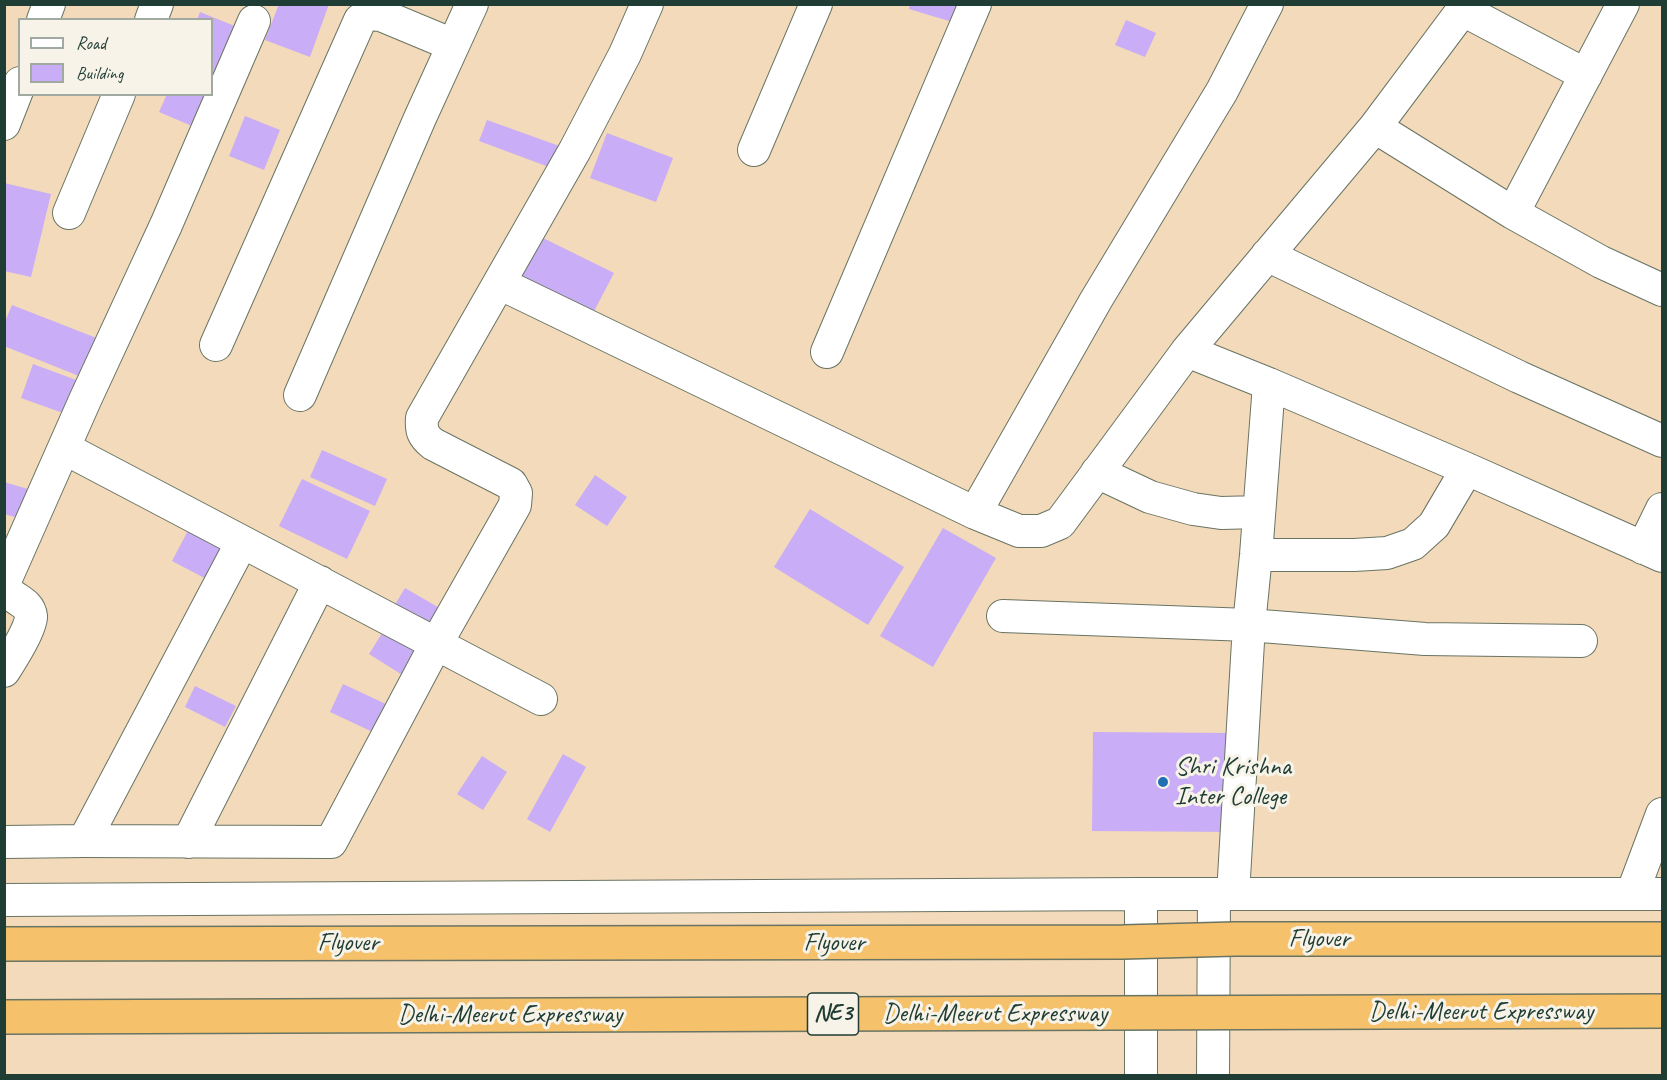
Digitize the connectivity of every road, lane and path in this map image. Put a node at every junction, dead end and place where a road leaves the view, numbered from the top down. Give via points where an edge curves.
1 (158, 4) edge
2 (472, 4) edge
3 (647, 4) edge
4 (816, 4) edge
5 (975, 4) edge
6 (1267, 4) edge
7 (1623, 4) edge
8 (1465, 7) edge
9 (152, 18) edge
10 (254, 21) dead end
11 (453, 45) junction
12 (1586, 75) junction
13 (18, 88) edge
14 (118, 96) edge
15 (4, 124) edge
16 (1375, 128) junction
17 (754, 150) dead end
18 (69, 213) dead end
19 (1513, 213) junction
20 (1267, 255) junction
21 (499, 283) junction
22 (1662, 287) edge
23 (216, 345) dead end
24 (1187, 351) junction
25 (827, 352) dead end
26 (1269, 384) junction
27 (300, 395) dead end
28 (1662, 441) edge
29 (64, 448) junction
30 (1467, 469) junction
31 (1097, 472) junction
32 (1662, 509) edge
33 (1259, 512) junction
34 (975, 513) junction
35 (242, 542) junction
36 (1653, 552) edge
37 (1256, 555) junction
38 (320, 582) junction
39 (1003, 616) dead end
40 (1249, 625) junction
41 (1581, 641) dead end
42 (436, 644) junction
43 (4, 671) edge
44 (541, 699) dead end
45 (1662, 814) edge
46 (84, 841) junction
47 (4, 842) edge
48 (188, 842) junction
49 (1142, 894) junction
50 (1223, 894) junction
51 (1632, 894) junction
52 (1662, 894) edge
53 (4, 900) edge
54 (1662, 939) edge
55 (4, 944) edge
56 (1662, 1011) edge
57 (4, 1017) edge
58 (1141, 1076) edge
59 (1213, 1076) edge

1 - 9 street
2 - 11 street
3 - 21 street via 575,150
4 - 17 street
5 - 25 street
6 - 34 street via 1222,91 1096,300
7 - 12 street
8 - 12 street
8 - 16 street
10 - 29 street
11 - 23 street via 381,15 368,14 360,20
11 - 27 street
12 - 19 street
13 - 15 street
14 - 18 street
16 - 19 street
16 - 20 street
19 - 22 street via 1601,262
20 - 24 street
20 - 28 street via 1519,377
21 - 34 street
21 - 42 street via 422,418 421,429 433,444 511,484 516,493 515,505
24 - 26 street
24 - 31 street
26 - 30 street
26 - 33 street
29 - 35 street
29 - 43 street via 5,581 7,592 27,606 31,616
30 - 36 street
30 - 37 street via 1434,525 1413,544 1387,553
31 - 33 street via 1150,497 1193,508 1221,513
31 - 34 street via 1060,524 1041,531 1019,531
32 - 36 street
33 - 37 street
35 - 38 street
35 - 46 street
37 - 40 street
38 - 42 street
38 - 48 street
39 - 40 street
40 - 41 street via 1425,639
40 - 50 street
42 - 44 street
42 - 48 street via 331,842
45 - 51 street
46 - 47 street
46 - 48 street
49 - 50 street
49 - 53 street
49 - 58 street
50 - 51 street
50 - 59 street
51 - 52 street
54 - 55 highway, Flyover, bridge
56 - 57 highway, Delhi-Meerut Expressway / NE3, bridge

